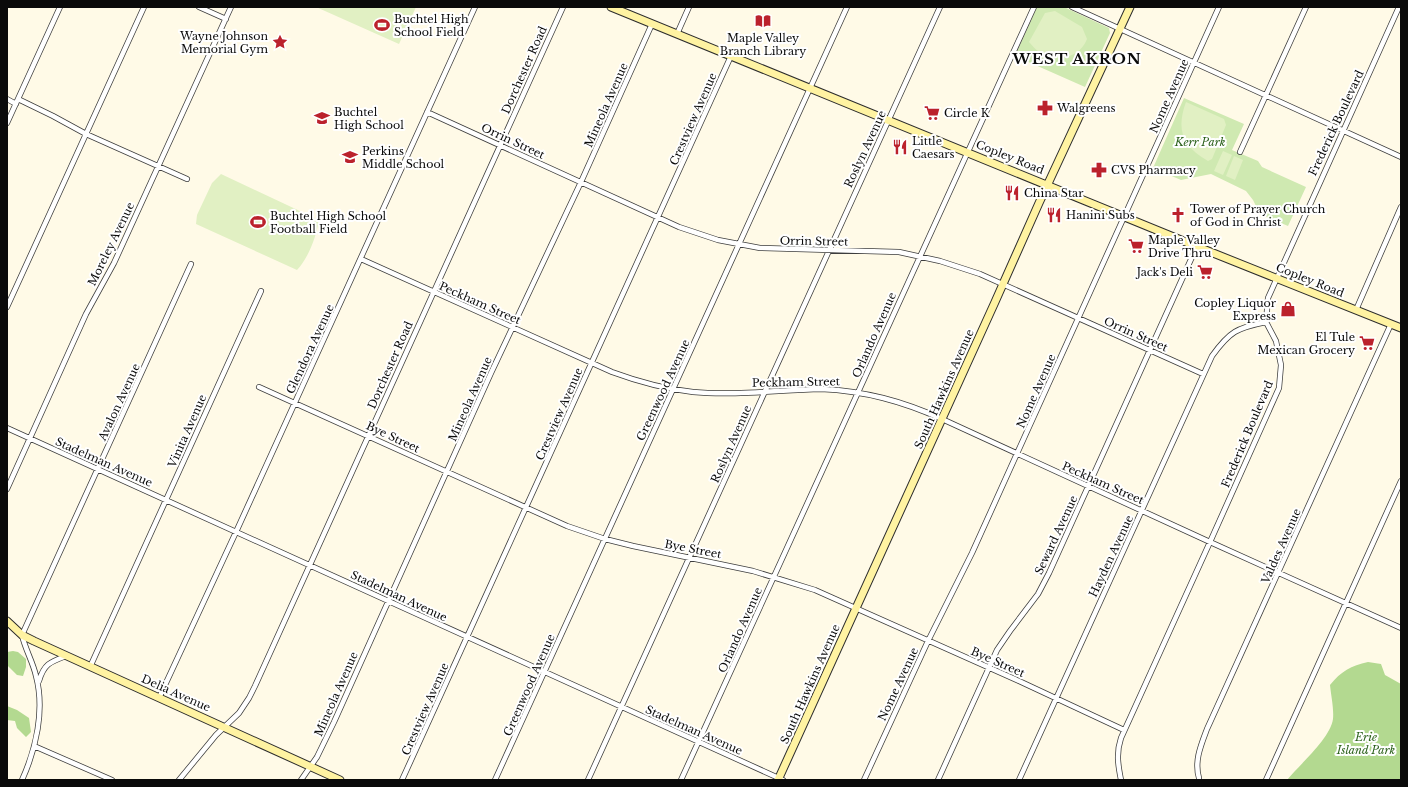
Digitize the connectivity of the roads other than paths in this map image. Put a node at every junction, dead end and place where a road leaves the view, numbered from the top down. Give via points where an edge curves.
1 (60, 7) edge
2 (144, 7) edge
3 (199, 7) edge
4 (231, 7) edge
5 (475, 7) edge
6 (563, 7) edge
7 (611, 7) edge
8 (689, 7) edge
9 (847, 7) edge
10 (940, 7) edge
11 (1034, 7) edge
12 (1072, 7) edge
13 (1130, 7) edge
14 (1219, 7) edge
15 (1306, 7) edge
16 (1399, 7) edge
17 (226, 19) junction
18 (652, 24) junction
19 (1120, 29) junction
20 (677, 34) junction
21 (731, 56) junction
22 (1194, 62) junction
23 (810, 88) junction
24 (1266, 95) junction
25 (7, 99) edge
26 (17, 101) junction
27 (428, 112) junction
28 (888, 120) junction
29 (7, 123) edge
30 (1342, 131) junction
31 (86, 134) junction
32 (500, 145) junction
33 (967, 152) junction
34 (1240, 152) dead end
35 (1401, 157) edge
36 (158, 166) junction
37 (187, 179) dead end
38 (581, 182) junction
39 (1048, 185) junction
40 (1401, 207) edge
41 (1125, 216) junction
42 (658, 217) junction
43 (739, 245) junction
44 (1197, 246) junction
45 (829, 250) junction
46 (920, 256) junction
47 (361, 259) junction
48 (192, 264) dead end
49 (1277, 279) junction
50 (1003, 284) junction
51 (261, 291) dead end
52 (433, 292) junction
53 (7, 307) edge
54 (1356, 310) junction
55 (1079, 318) junction
56 (1266, 322) junction
57 (1391, 324) junction
58 (512, 327) junction
59 (1401, 328) edge
60 (1150, 350) junction
61 (592, 363) junction
62 (1203, 374) junction
63 (259, 387) dead end
64 (673, 389) junction
65 (765, 391) junction
66 (859, 392) junction
67 (295, 403) junction
68 (942, 419) junction
69 (7, 428) edge
70 (368, 436) junction
71 (30, 438) junction
72 (1018, 454) junction
73 (98, 469) junction
74 (447, 472) junction
75 (1401, 481) edge
76 (1089, 486) junction
77 (7, 489) edge
78 (166, 500) junction
79 (526, 508) junction
80 (1142, 511) junction
81 (236, 532) junction
82 (605, 539) junction
83 (1210, 542) junction
84 (689, 558) junction
85 (310, 565) junction
86 (1279, 573) junction
87 (774, 577) junction
88 (388, 601) junction
89 (1345, 602) junction
90 (856, 608) junction
91 (7, 621) edge
92 (1401, 628) edge
93 (22, 635) junction
94 (467, 637) junction
95 (928, 641) junction
96 (66, 656) junction
97 (90, 667) junction
98 (988, 668) junction
99 (544, 672) junction
100 (38, 683) junction
101 (159, 698) junction
102 (1056, 699) junction
103 (621, 707) junction
104 (224, 727) junction
105 (1124, 730) junction
106 (699, 742) junction
107 (34, 746) junction
108 (311, 767) junction
109 (1199, 778) dead end
110 (780, 779) edge
111 (22, 780) edge
112 (112, 780) edge
113 (179, 780) edge
114 (301, 780) edge
115 (340, 780) edge
116 (402, 780) edge
117 (495, 780) edge
118 (588, 780) edge
119 (681, 780) edge
120 (864, 780) edge
121 (938, 780) edge
122 (1019, 780) edge
123 (1121, 780) edge
124 (1266, 780) edge

1 - 26 street
2 - 31 street
3 - 17 street
4 - 17 street, Moreley Avenue
5 - 27 street, Glendora Avenue
6 - 32 street, Dorchester Road
7 - 18 main road, Copley Road
8 - 20 street
9 - 23 street, Greenwood Avenue
10 - 28 street, Roslyn Avenue
11 - 33 street, Orlando Avenue
12 - 19 street
13 - 19 main road, South Hawkins Avenue
14 - 22 street, Nome Avenue
15 - 24 street
16 - 30 street, Frederick Boulevard
17 - 36 street, Moreley Avenue
18 - 20 main road, Copley Road
18 - 38 street, Mineola Avenue
19 - 22 street
19 - 39 main road, South Hawkins Avenue
20 - 21 main road, Copley Road
21 - 23 main road, Copley Road
21 - 42 street, Crestview Avenue
22 - 24 street
22 - 41 street, Nome Avenue
23 - 28 main road, Copley Road
23 - 43 street, Greenwood Avenue
24 - 30 street
24 - 34 street
25 - 26 street
26 - 29 street
26 - 31 street via 47,112
27 - 32 street, Orrin Street
27 - 47 street, Glendora Avenue
28 - 33 main road, Copley Road
28 - 45 street, Roslyn Avenue
30 - 35 street
30 - 49 street, Frederick Boulevard
31 - 36 street
31 - 53 street
32 - 38 street, Orrin Street
32 - 52 street, Dorchester Road
33 - 39 main road, Copley Road
33 - 46 street, Orlando Avenue
36 - 37 street
36 - 71 street, Moreley Avenue via 114,263 86,314
38 - 42 street, Orrin Street
38 - 58 street, Mineola Avenue
39 - 41 main road, Copley Road
39 - 50 main road, South Hawkins Avenue
40 - 54 street
41 - 44 main road, Copley Road
41 - 55 street, Nome Avenue
42 - 43 street, Orrin Street via 701,235
42 - 61 street, Crestview Avenue
43 - 45 street, Orrin Street via 774,249
43 - 64 street, Greenwood Avenue
44 - 49 main road, Copley Road
44 - 60 street, Seward Avenue
45 - 46 street, Orrin Street via 899,252
45 - 65 street, Roslyn Avenue
46 - 50 street, Orrin Street via 971,270
46 - 66 street, Orlando Avenue
47 - 52 street, Peckham Street
47 - 67 street, Glendora Avenue
48 - 73 street, Avalon Avenue
49 - 54 main road, Copley Road
49 - 56 street, Frederick Boulevard via 1268,298
50 - 55 street, Orrin Street
50 - 68 main road, South Hawkins Avenue
51 - 78 street, Vinita Avenue
52 - 58 street, Peckham Street
52 - 70 street, Dorchester Road
54 - 57 main road, Copley Road
55 - 60 street, Orrin Street
55 - 72 street, Nome Avenue
56 - 62 street, Hayden Avenue via 1233,332 1218,348
56 - 83 street, Frederick Boulevard via 1278,346 1282,365 1279,388
57 - 59 main road, Copley Road
57 - 86 street, Valdes Avenue
58 - 61 street, Peckham Street
58 - 74 street, Mineola Avenue
60 - 62 street, Orrin Street
60 - 76 street, Seward Avenue
61 - 64 street, Peckham Street via 638,382
61 - 79 street, Crestview Avenue
62 - 80 street, Hayden Avenue
63 - 67 street, Bye Street
64 - 65 street, Peckham Street via 710,393
64 - 82 street, Greenwood Avenue
65 - 66 street, Peckham Street via 821,389
65 - 84 street, Roslyn Avenue
66 - 68 street, Peckham Street via 905,404
66 - 87 street, Orlando Avenue
67 - 70 street, Bye Street
67 - 81 street, Glendora Avenue
68 - 72 street, Peckham Street
68 - 90 main road, South Hawkins Avenue
69 - 71 street, Stadelman Avenue
70 - 74 street, Bye Street
70 - 85 street, Dorchester Road
71 - 73 street, Stadelman Avenue
71 - 77 street, Moreley Avenue
72 - 76 street, Peckham Street
72 - 95 street, Nome Avenue
73 - 78 street, Stadelman Avenue
73 - 93 street, Avalon Avenue
74 - 79 street, Bye Street
74 - 88 street, Mineola Avenue
75 - 89 street
76 - 80 street, Peckham Street
76 - 98 street, Seward Avenue via 1038,594 1002,642
78 - 81 street, Stadelman Avenue
78 - 97 street, Vinita Avenue
79 - 82 street, Bye Street
79 - 94 street, Crestview Avenue
80 - 83 street, Peckham Street
80 - 102 street, Hayden Avenue
81 - 85 street, Stadelman Avenue
81 - 101 street, Glendora Avenue
82 - 84 street, Bye Street
82 - 99 street, Greenwood Avenue
83 - 86 street, Peckham Street
83 - 105 street, Frederick Boulevard
84 - 87 street, Bye Street
84 - 103 street, Roslyn Avenue
85 - 88 street, Stadelman Avenue
85 - 104 street, Dorchester Road via 249,698 239,713
86 - 89 street, Peckham Street
86 - 109 street, Valdes Avenue via 1202,742 1197,761
87 - 90 street, Bye Street
87 - 106 street, Orlando Avenue
88 - 94 street, Stadelman Avenue
88 - 108 street, Mineola Avenue
89 - 92 street, Peckham Street
89 - 124 street
90 - 95 street, Bye Street
90 - 110 main road, South Hawkins Avenue
91 - 93 main road, Delia Avenue
93 - 96 main road, Delia Avenue
93 - 100 street
94 - 99 street, Stadelman Avenue
94 - 116 street, Crestview Avenue
95 - 98 street, Bye Street
95 - 120 street, Nome Avenue
96 - 97 main road, Delia Avenue
96 - 100 street via 48,663
97 - 101 main road, Delia Avenue
98 - 102 street, Bye Street
98 - 121 street, Seward Avenue
99 - 103 street, Stadelman Avenue
99 - 117 street, Greenwood Avenue
100 - 107 street via 40,704
101 - 104 main road, Delia Avenue
102 - 105 street, Bye Street
102 - 122 street, Hayden Avenue
103 - 106 street, Stadelman Avenue
103 - 118 street, Roslyn Avenue
104 - 108 main road, Delia Avenue
104 - 113 street, Dorchester Road
105 - 123 street, Frederick Boulevard via 1117,753
106 - 110 street, Stadelman Avenue
106 - 119 street, Orlando Avenue
107 - 111 street
107 - 112 street
108 - 114 street, Mineola Avenue
108 - 115 main road, Delia Avenue

